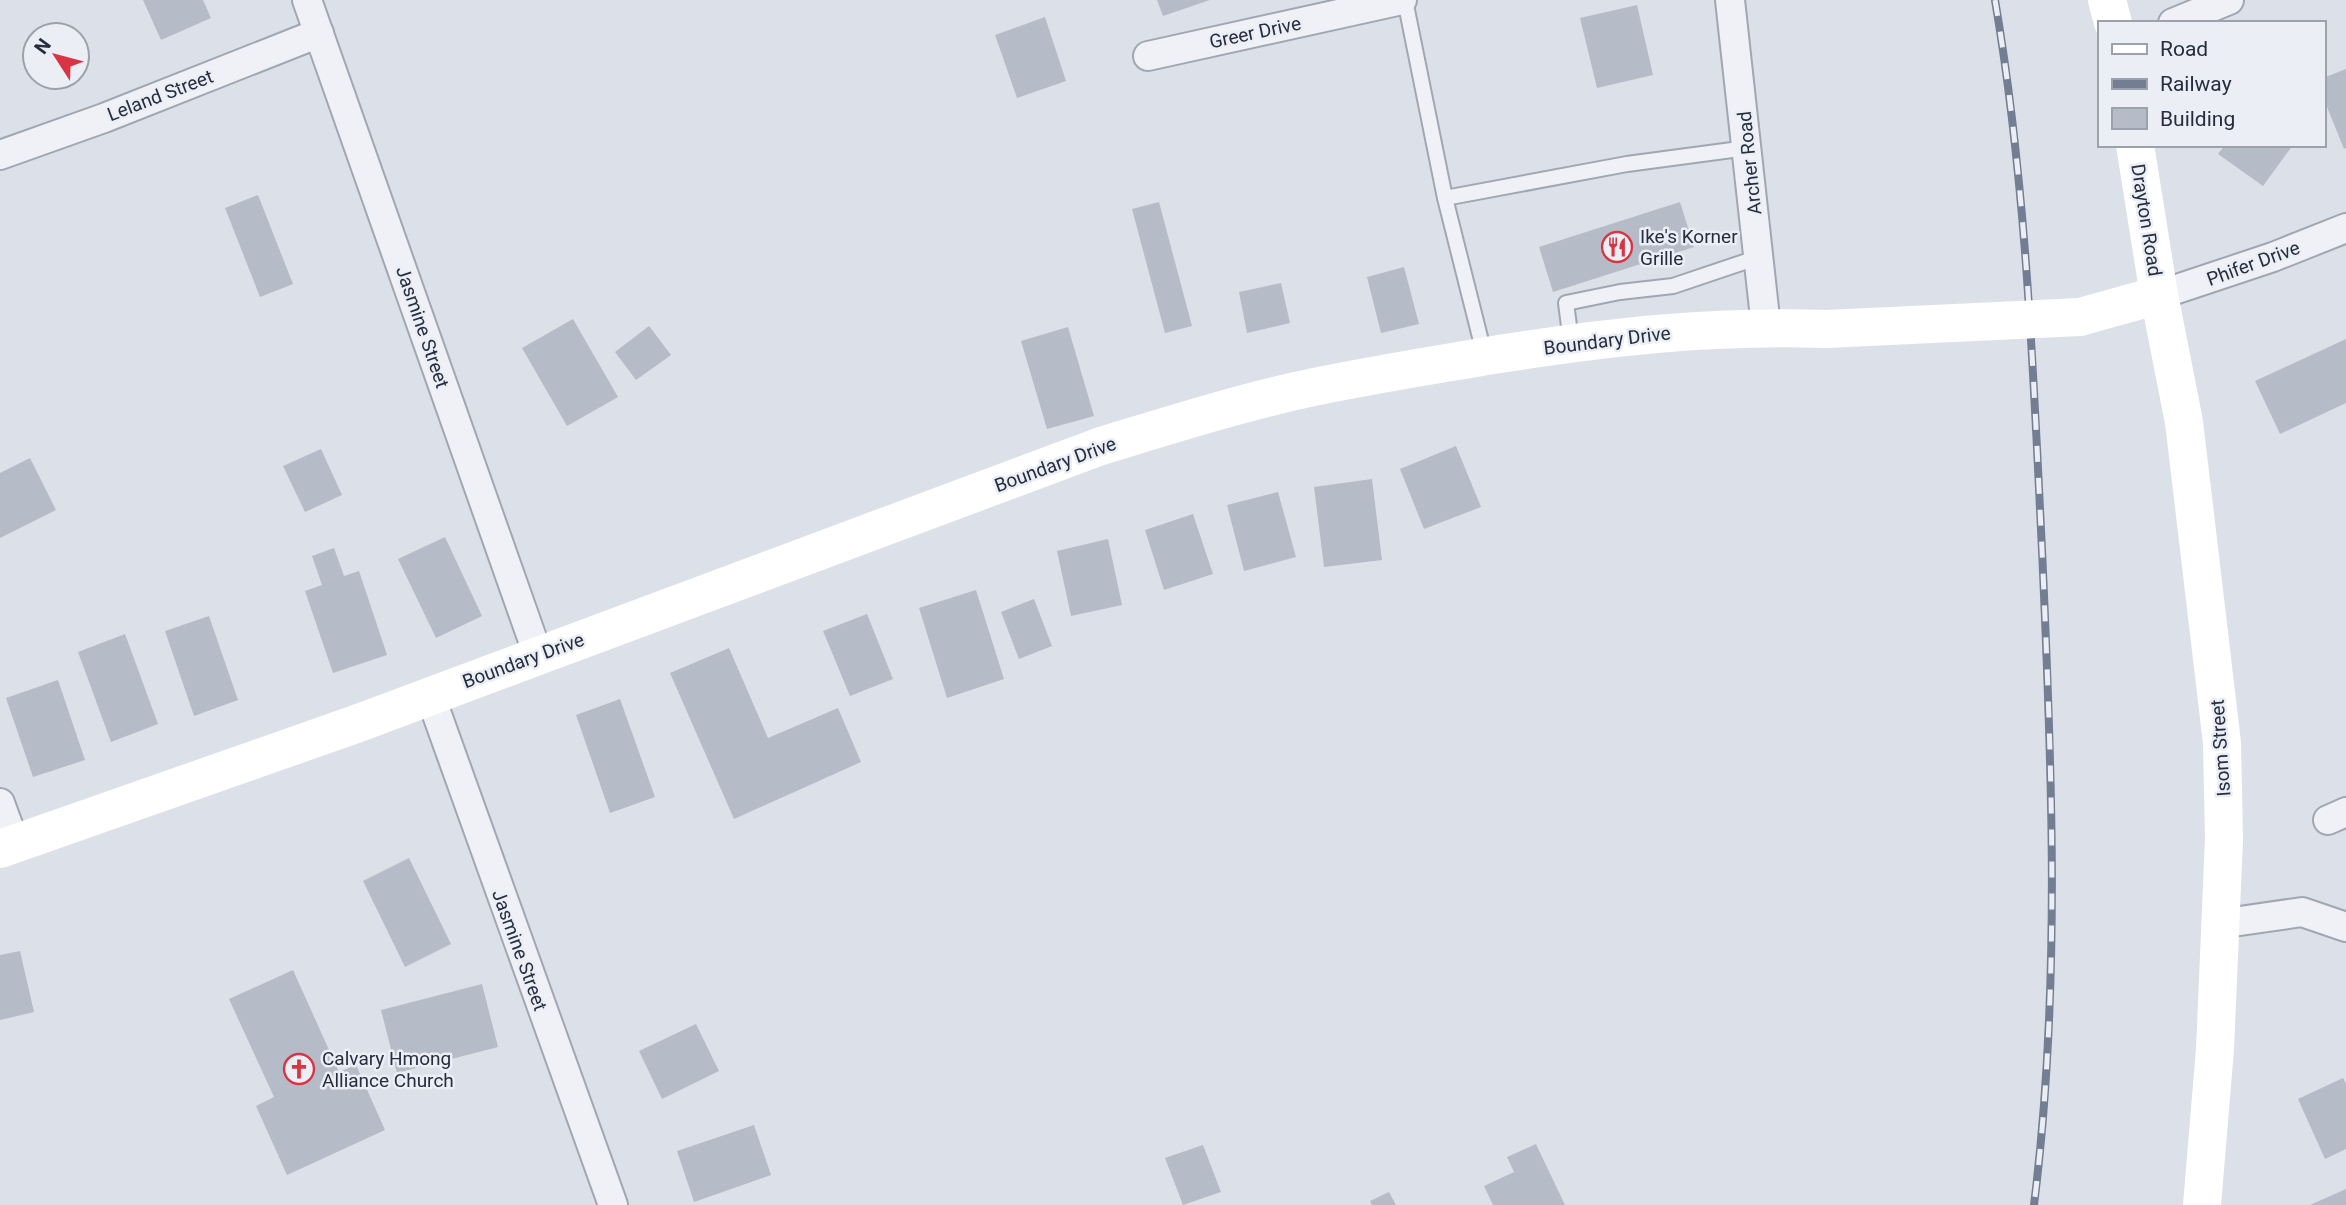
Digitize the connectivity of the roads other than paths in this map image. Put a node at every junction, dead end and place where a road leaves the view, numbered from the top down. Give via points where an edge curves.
1 (307, 0) edge
2 (1404, 0) edge
3 (1730, 0) edge
4 (2107, 0) edge
5 (2229, 0) edge
6 (2112, 21) edge
7 (2178, 21) edge
8 (319, 33) junction
9 (1148, 55) dead end
10 (2135, 147) edge
11 (1747, 148) junction
12 (0, 155) edge
13 (1445, 198) junction
14 (2346, 228) edge
15 (1759, 257) junction
16 (2159, 295) junction
17 (1766, 327) junction
18 (1572, 343) junction
19 (1485, 357) junction
20 (538, 655) junction
21 (430, 695) junction
22 (0, 803) edge
23 (8, 846) edge
24 (2219, 924) junction
25 (2346, 927) edge
26 (612, 1205) edge
27 (2202, 1205) edge

1 - 8 street, Jasmine Street
2 - 9 street, Greer Drive
2 - 13 lane
3 - 11 street, Archer Road
4 - 6 street
5 - 7 street
8 - 12 street, Leland Street
8 - 20 street, Jasmine Street
10 - 16 street, Drayton Road
11 - 13 lane via 1627,164
11 - 15 street, Archer Road
13 - 19 lane
14 - 16 street, Phifer Drive
15 - 17 street, Archer Road
15 - 18 lane via 1673,286 1566,303
16 - 17 street, Boundary Drive, bridge via 2080,317 1826,329
16 - 24 street, Isom Street via 2184,422 2222,743 2224,839
17 - 18 street, Boundary Drive via 1649,333
18 - 19 street, Boundary Drive
19 - 20 street, Boundary Drive via 1299,390 1101,446
20 - 21 street, Boundary Drive
21 - 23 street, Boundary Drive
21 - 26 street, Jasmine Street
22 - 23 street
24 - 25 street via 2302,912
24 - 27 street, Isom Street via 2215,1049

